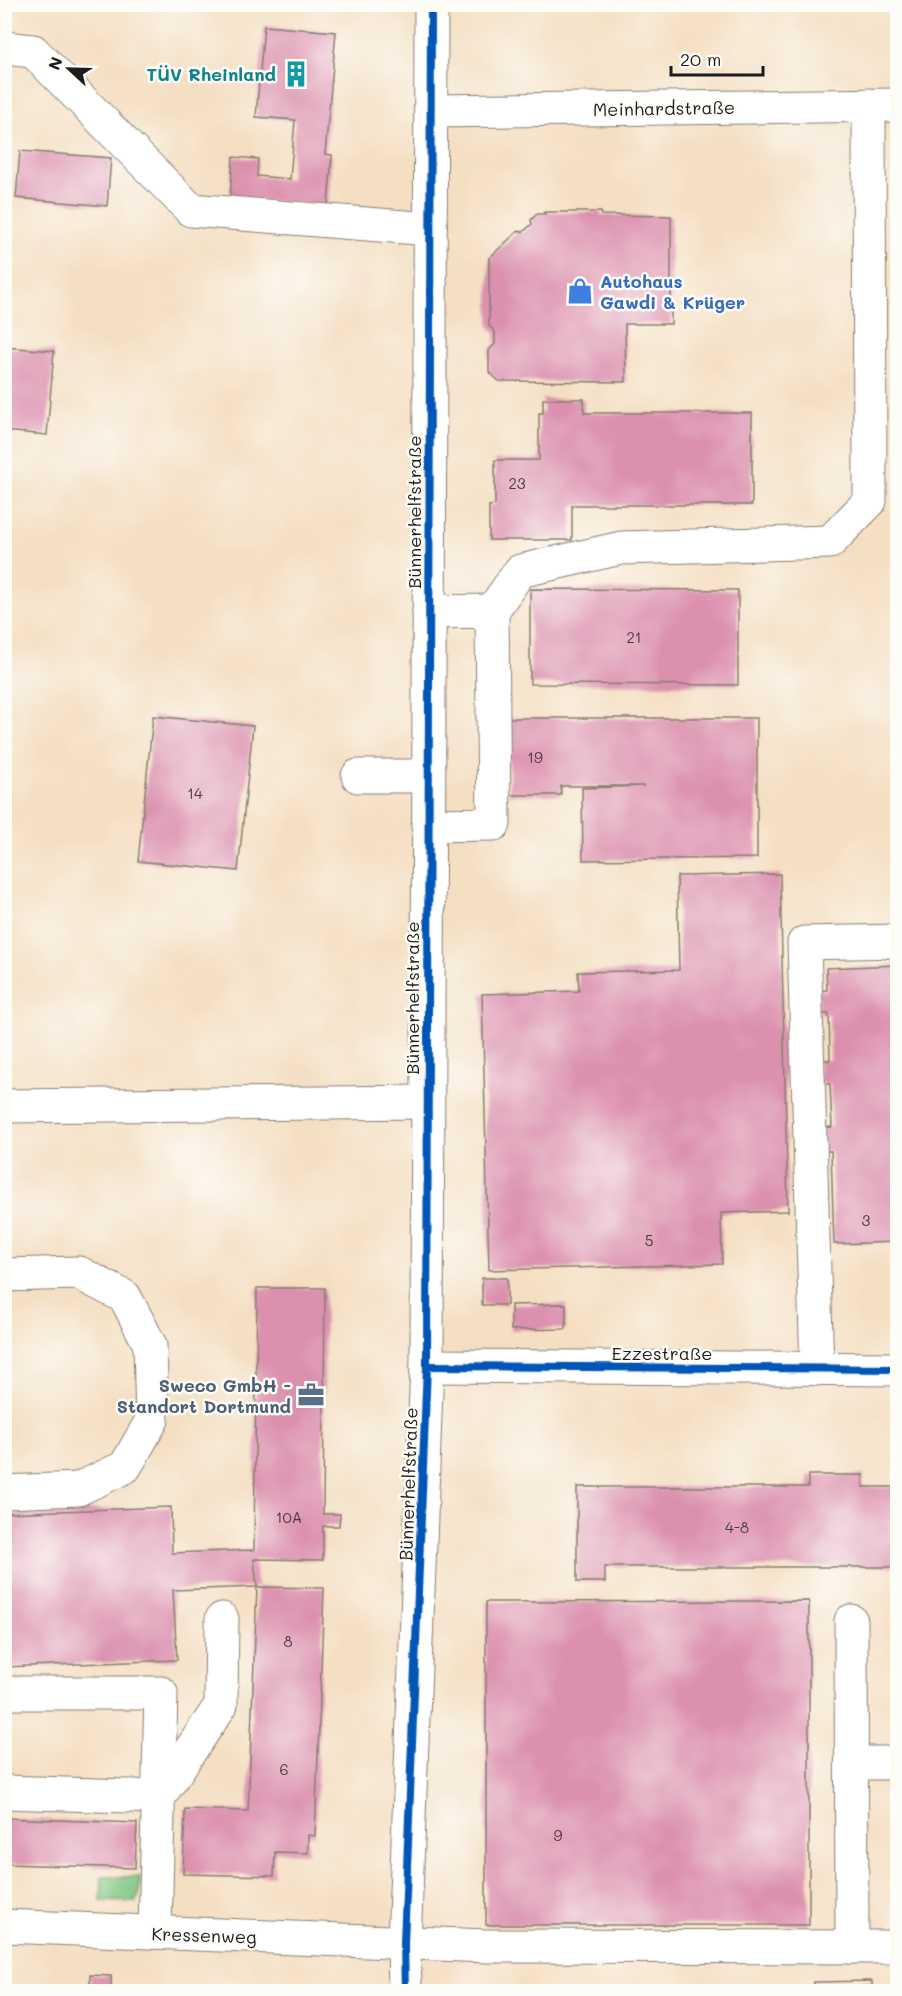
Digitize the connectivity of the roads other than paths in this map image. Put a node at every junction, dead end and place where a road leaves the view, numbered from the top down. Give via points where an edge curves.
1 (431, 4) edge
2 (4, 48) edge
3 (883, 105) edge
4 (431, 111) junction
5 (429, 229) junction
6 (492, 611) junction
7 (429, 612) junction
8 (358, 776) dead end
9 (428, 776) junction
10 (428, 825) junction
11 (897, 941) edge
12 (427, 1102) junction
13 (4, 1106) edge
14 (4, 1275) edge
15 (427, 1366) junction
16 (817, 1369) junction
17 (897, 1369) edge
18 (4, 1492) edge
19 (222, 1618) dead end
20 (852, 1621) dead end
21 (4, 1693) edge
22 (852, 1763) junction
23 (897, 1764) edge
24 (4, 1792) edge
25 (159, 1797) junction
26 (4, 1926) edge
27 (155, 1932) junction
28 (404, 1943) junction
29 (852, 1947) junction
30 (897, 1947) edge
31 (405, 1992) edge

1 - 4 street, Bünnerhelfstraße
2 - 5 street via 33,51 191,210
3 - 4 street, Meinhardstraße
3 - 6 street via 870,501 830,543 621,548 520,571
4 - 5 street, Bünnerhelfstraße
5 - 7 street, Bünnerhelfstraße
6 - 7 street
6 - 10 street via 494,824
7 - 9 street, Bünnerhelfstraße
8 - 9 street
9 - 10 street, Bünnerhelfstraße
10 - 12 street, Bünnerhelfstraße
11 - 16 street via 804,943
12 - 13 street
12 - 15 street, Bünnerhelfstraße
14 - 18 street via 79,1273 125,1297 150,1345 152,1420 125,1467 78,1489
15 - 16 street, Ezzestraße
15 - 28 street, Bünnerhelfstraße
16 - 17 street, Ezzestraße
19 - 25 street via 221,1705
20 - 22 street
21 - 25 street via 161,1693
22 - 23 street
22 - 29 street
24 - 25 street
25 - 27 street
26 - 27 street, Kressenweg
27 - 28 street, Kressenweg
28 - 29 street, Kressenweg
28 - 31 street, Bünnerhelfstraße
29 - 30 street, Kressenweg

